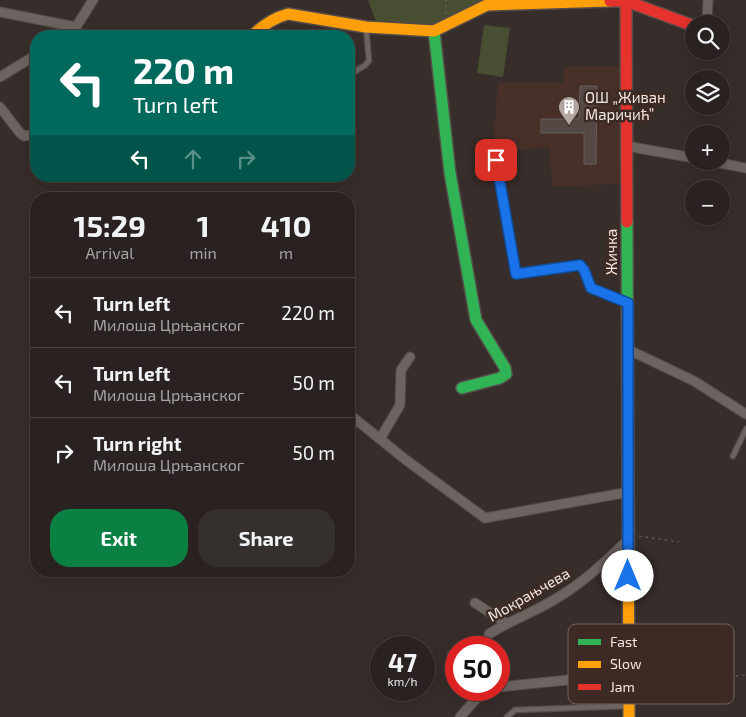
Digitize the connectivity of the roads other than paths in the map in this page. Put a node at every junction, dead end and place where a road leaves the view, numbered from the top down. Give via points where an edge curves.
1 (93, 0) edge
2 (708, 0) edge
3 (626, 1) edge
4 (0, 12) edge
5 (707, 15) edge
6 (685, 23) edge
7 (76, 27) junction
8 (366, 27) junction
9 (73, 30) edge
10 (258, 30) edge
11 (434, 31) junction
12 (30, 59) edge
13 (355, 71) edge
14 (0, 77) edge
15 (0, 107) edge
16 (30, 135) edge
17 (626, 146) junction
18 (685, 156) edge
19 (496, 160) dead end
20 (730, 165) edge
21 (746, 168) edge
22 (628, 303) junction
23 (627, 349) junction
24 (410, 357) dead end
25 (462, 388) dead end
26 (746, 414) edge
27 (355, 419) edge
28 (746, 428) edge
29 (380, 439) junction
30 (733, 456) dead end
31 (629, 492) junction
32 (628, 537) junction
33 (475, 603) dead end
34 (506, 623) junction
35 (628, 624) edge
36 (490, 634) dead end
37 (568, 680) edge
38 (510, 686) edge
39 (474, 701) edge
40 (629, 711) edge
41 (460, 717) edge
42 (506, 717) edge

1 - 7 street
2 - 5 street
3 - 6 street
3 - 11 street via 487,5
3 - 17 street, Жичка
4 - 7 street
7 - 9 street
8 - 10 street via 288,14 276,17
8 - 11 street
8 - 13 lane via 369,61
11 - 25 street via 450,173 476,320 506,368 506,374 500,378
12 - 14 street
15 - 16 street via 20,133
17 - 18 street
17 - 22 street, Жичка
19 - 22 street via 516,274 580,265 591,288
20 - 21 street
22 - 23 street, Жичка
23 - 26 street via 694,381
23 - 31 street, Жичка
24 - 29 street via 401,370 400,405
27 - 29 street
28 - 30 lane
29 - 31 street via 485,518
31 - 32 street, Жичка
32 - 34 street, Мокрањчева via 601,566 560,597
32 - 35 street, Жичка
33 - 34 street
34 - 36 street, Мокрањчева
37 - 38 street
39 - 41 street
40 - 42 lane via 515,710

